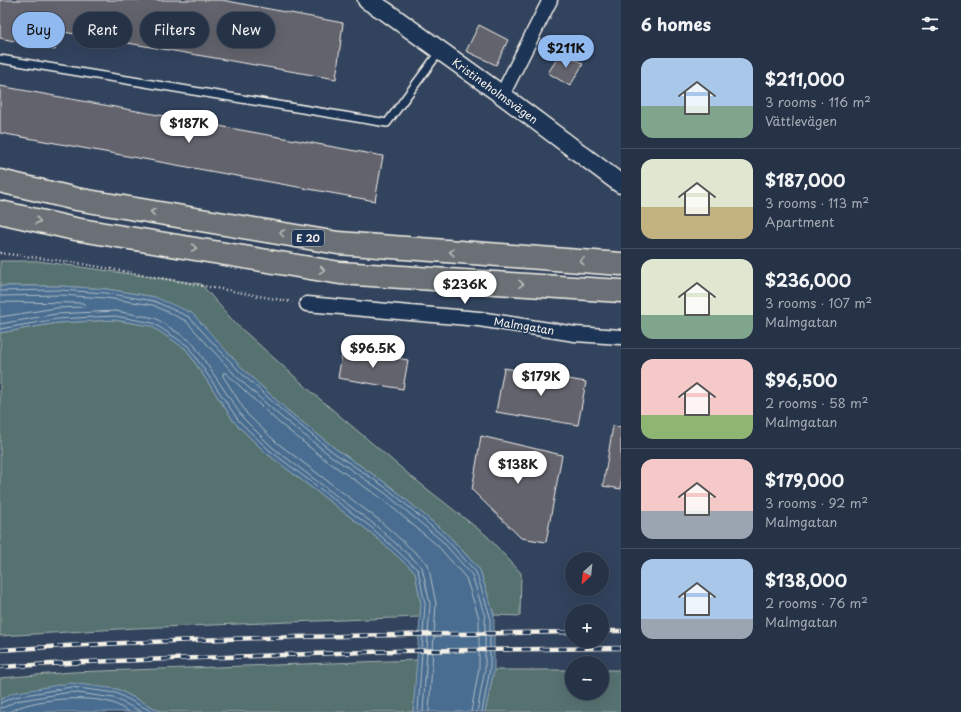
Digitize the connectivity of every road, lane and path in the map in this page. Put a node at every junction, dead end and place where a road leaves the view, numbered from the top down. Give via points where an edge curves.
1 (367, 0) edge
2 (550, 0) edge
3 (440, 51) junction
4 (0, 59) edge
5 (502, 95) junction
6 (0, 181) edge
7 (621, 184) edge
8 (0, 212) edge
9 (0, 253) edge
10 (621, 264) edge
11 (621, 291) edge
12 (307, 304) joint
13 (621, 337) edge

1 - 3 street, Kristineholmsvägen
2 - 5 street
3 - 4 lane via 387,123
3 - 5 street, Kristineholmsvägen
5 - 7 street, Kristineholmsvägen
10 -> 6 highway, E 20 via 338,243 76,199
8 -> 11 highway via 75,229 340,273
9 - 12 path via 78,263
12 - 13 street, Malmgatan via 479,319 575,334

